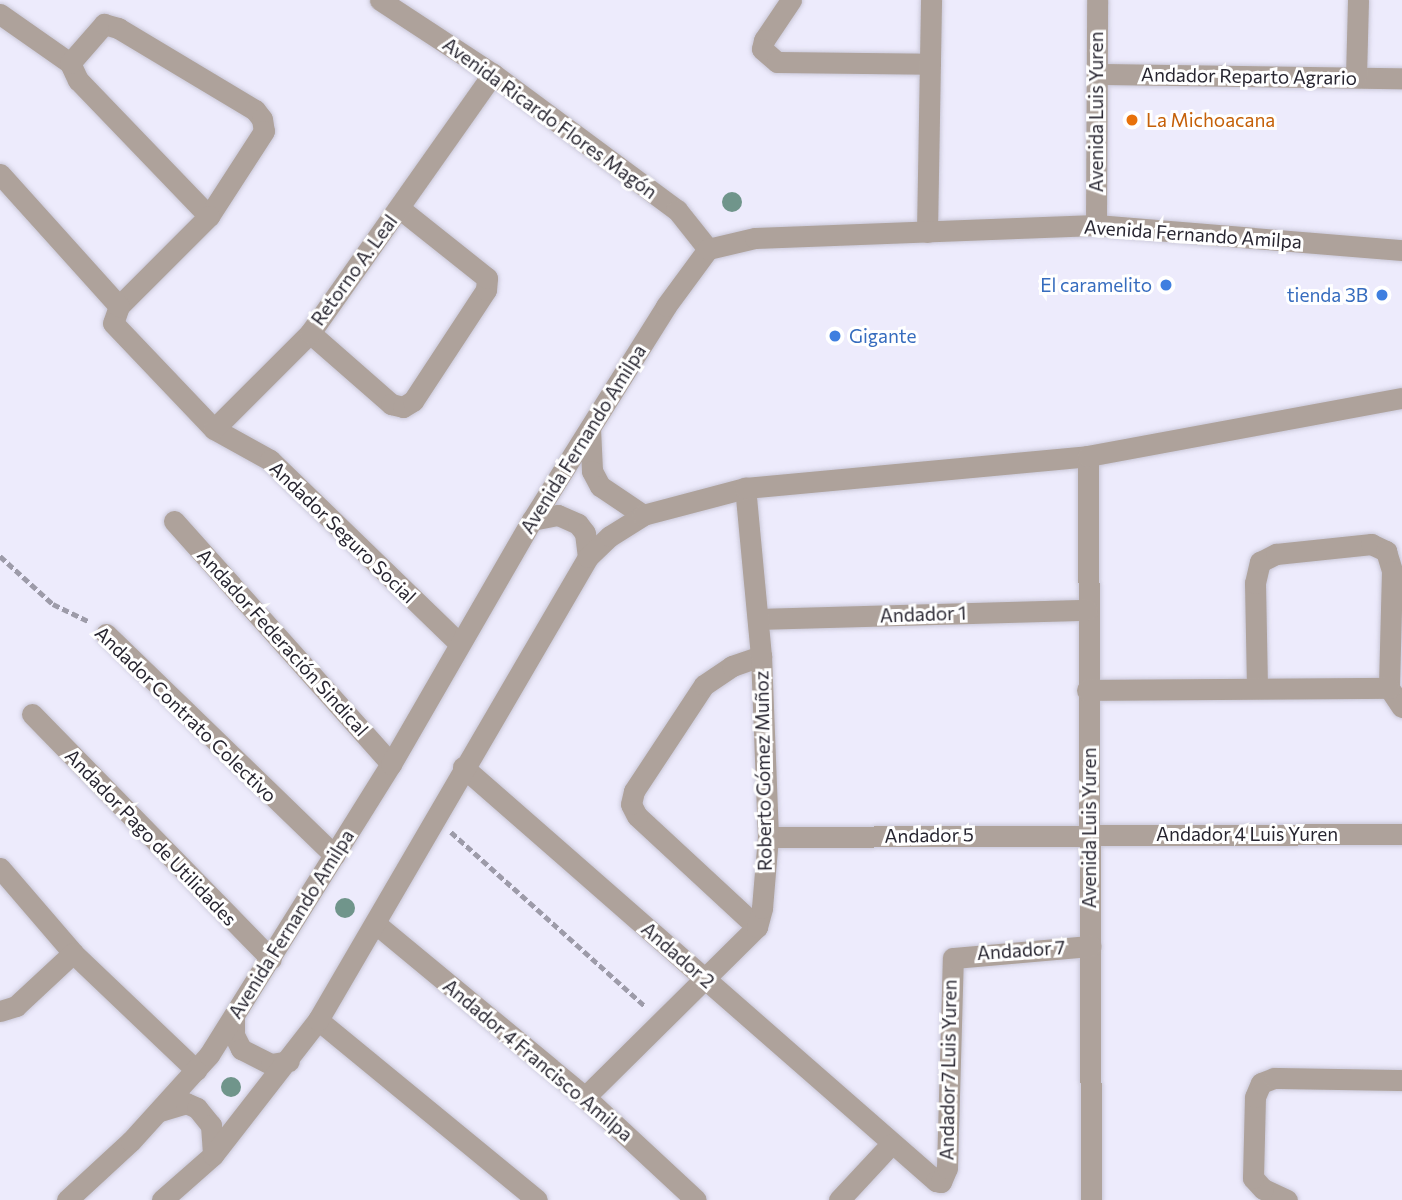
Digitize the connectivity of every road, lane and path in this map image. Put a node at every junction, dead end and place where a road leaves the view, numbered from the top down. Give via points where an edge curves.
1 (380, 0) edge
2 (791, 0) edge
3 (931, 0) edge
4 (1097, 0) edge
5 (1358, 0) edge
6 (0, 14) edge
7 (70, 63) junction
8 (930, 64) junction
9 (493, 74) junction
10 (1097, 74) junction
11 (1356, 77) junction
12 (1402, 78) edge
13 (0, 174) edge
14 (399, 208) junction
15 (209, 216) junction
16 (1096, 225) junction
17 (928, 232) junction
18 (708, 249) junction
19 (1402, 250) edge
20 (119, 306) junction
21 (310, 333) junction
22 (1402, 398) edge
23 (590, 428) junction
24 (214, 429) junction
25 (1088, 456) junction
26 (745, 488) junction
27 (643, 514) junction
28 (532, 520) junction
29 (174, 521) dead end
30 (0, 556) edge
31 (587, 557) junction
32 (1087, 610) junction
33 (758, 619) junction
34 (106, 634) joint
35 (460, 644) junction
36 (761, 656) junction
37 (1257, 687) junction
38 (1389, 688) junction
39 (1087, 690) junction
40 (1402, 707) edge
41 (32, 715) dead end
42 (391, 764) junction
43 (463, 767) junction
44 (437, 816) junction
45 (1091, 834) junction
46 (1402, 834) edge
47 (768, 837) junction
48 (334, 855) junction
49 (0, 868) edge
50 (376, 924) junction
51 (757, 927) junction
52 (1090, 946) junction
53 (73, 953) junction
54 (953, 958) joint
55 (271, 959) junction
56 (705, 978) junction
57 (0, 1011) edge
58 (234, 1016) junction
59 (318, 1020) junction
60 (661, 1021) junction
61 (289, 1062) junction
62 (196, 1070) junction
63 (1402, 1080) edge
64 (585, 1097) junction
65 (159, 1111) junction
66 (891, 1144) junction
67 (213, 1155) junction
68 (941, 1182) joint
69 (170, 1198) edge
70 (67, 1200) edge
71 (537, 1200) edge
72 (696, 1200) edge
73 (839, 1200) edge
74 (1091, 1200) edge
75 (1287, 1200) edge

1 - 9 street, Avenida Ricardo Flores Magón
2 - 8 street via 764,40 762,49 777,62
3 - 8 street
4 - 10 street, Avenida Luis Yuren
5 - 11 street
6 - 7 street
7 - 15 street via 78,80
7 - 15 street via 104,24 255,110 264,131
8 - 17 street
9 - 14 street, Retorno A. Leal
9 - 18 street, Avenida Ricardo Flores Magón via 677,210
10 - 11 street, Andador Reparto Agrario
10 - 16 street, Avenida Luis Yuren
11 - 12 street, Andador Reparto Agrario
13 - 20 street
14 - 21 street, Retorno A. Leal
14 - 21 street, Retorno A. Leal via 487,278 486,290 412,401 403,407 391,404
15 - 20 street
16 - 17 street, Avenida Fernando Amilpa
16 - 19 street, Avenida Fernando Amilpa
17 - 18 street, Avenida Fernando Amilpa via 755,238
18 - 23 street, Avenida Fernando Amilpa via 666,306
20 - 24 street, Andador Seguro Social via 113,323
21 - 24 street, Retorno A. Leal
22 - 25 street
23 - 27 street via 592,471 600,486
23 - 28 street, Avenida Fernando Amilpa
24 - 35 street, Andador Seguro Social via 270,460
25 - 26 street
25 - 32 street, Avenida Luis Yuren
26 - 27 street
26 - 33 street, Roberto Gómez Muñoz
27 - 31 street
28 - 31 street via 558,515 578,524 585,533
28 - 35 street, Avenida Fernando Amilpa
29 - 42 street, Andador Federación Sindical
30 - 34 path, Andador Contrato Colectivo via 53,604
31 - 43 street
32 - 33 street, Andador 1
32 - 39 street, Avenida Luis Yuren
33 - 36 street, Roberto Gómez Muñoz
34 - 48 street, Andador Contrato Colectivo
35 - 42 street, Avenida Fernando Amilpa
36 - 47 street, Roberto Gómez Muñoz
36 - 51 street, Roberto Gómez Muñoz via 732,666 704,685 634,791 631,804 636,816
37 - 38 street
37 - 38 street via 1255,583 1260,562 1276,554 1371,544 1386,551 1392,571
37 - 39 street
38 - 40 street
39 - 45 street, Avenida Luis Yuren
41 - 55 street, Andador Pago de Utilidades
42 - 48 street, Avenida Fernando Amilpa
43 - 44 street
43 - 56 street, Andador 2
44 - 50 street
44 - 60 path
45 - 46 street, Andador 4 Luis Yuren
45 - 47 street, Andador 5
45 - 52 street, Avenida Luis Yuren
47 - 51 street, Roberto Gómez Muñoz
48 - 55 street, Avenida Fernando Amilpa
49 - 53 street
50 - 59 street
50 - 64 street, Andador 4 Francisco Amilpa
51 - 56 street
52 - 54 street, Andador 7
52 - 74 street, Avenida Luis Yuren
53 - 57 street via 16,1006
53 - 62 street
54 - 68 street, Andador 7 Luis Yuren via 947,1168
55 - 58 street, Avenida Fernando Amilpa
56 - 60 street
56 - 66 street, Andador 2
58 - 61 street via 234,1035 241,1049 271,1064
58 - 62 street, Avenida Fernando Amilpa
59 - 61 street
59 - 71 street
60 - 64 street
61 - 67 street
62 - 65 street, Avenida Fernando Amilpa
63 - 75 street via 1274,1078 1261,1083 1255,1097 1253,1178
64 - 72 street, Andador 4 Francisco Amilpa
65 - 67 street via 186,1103 197,1108 211,1125
65 - 70 street, Avenida Fernando Amilpa
66 - 68 street, Andador 2
66 - 73 street
67 - 69 street

